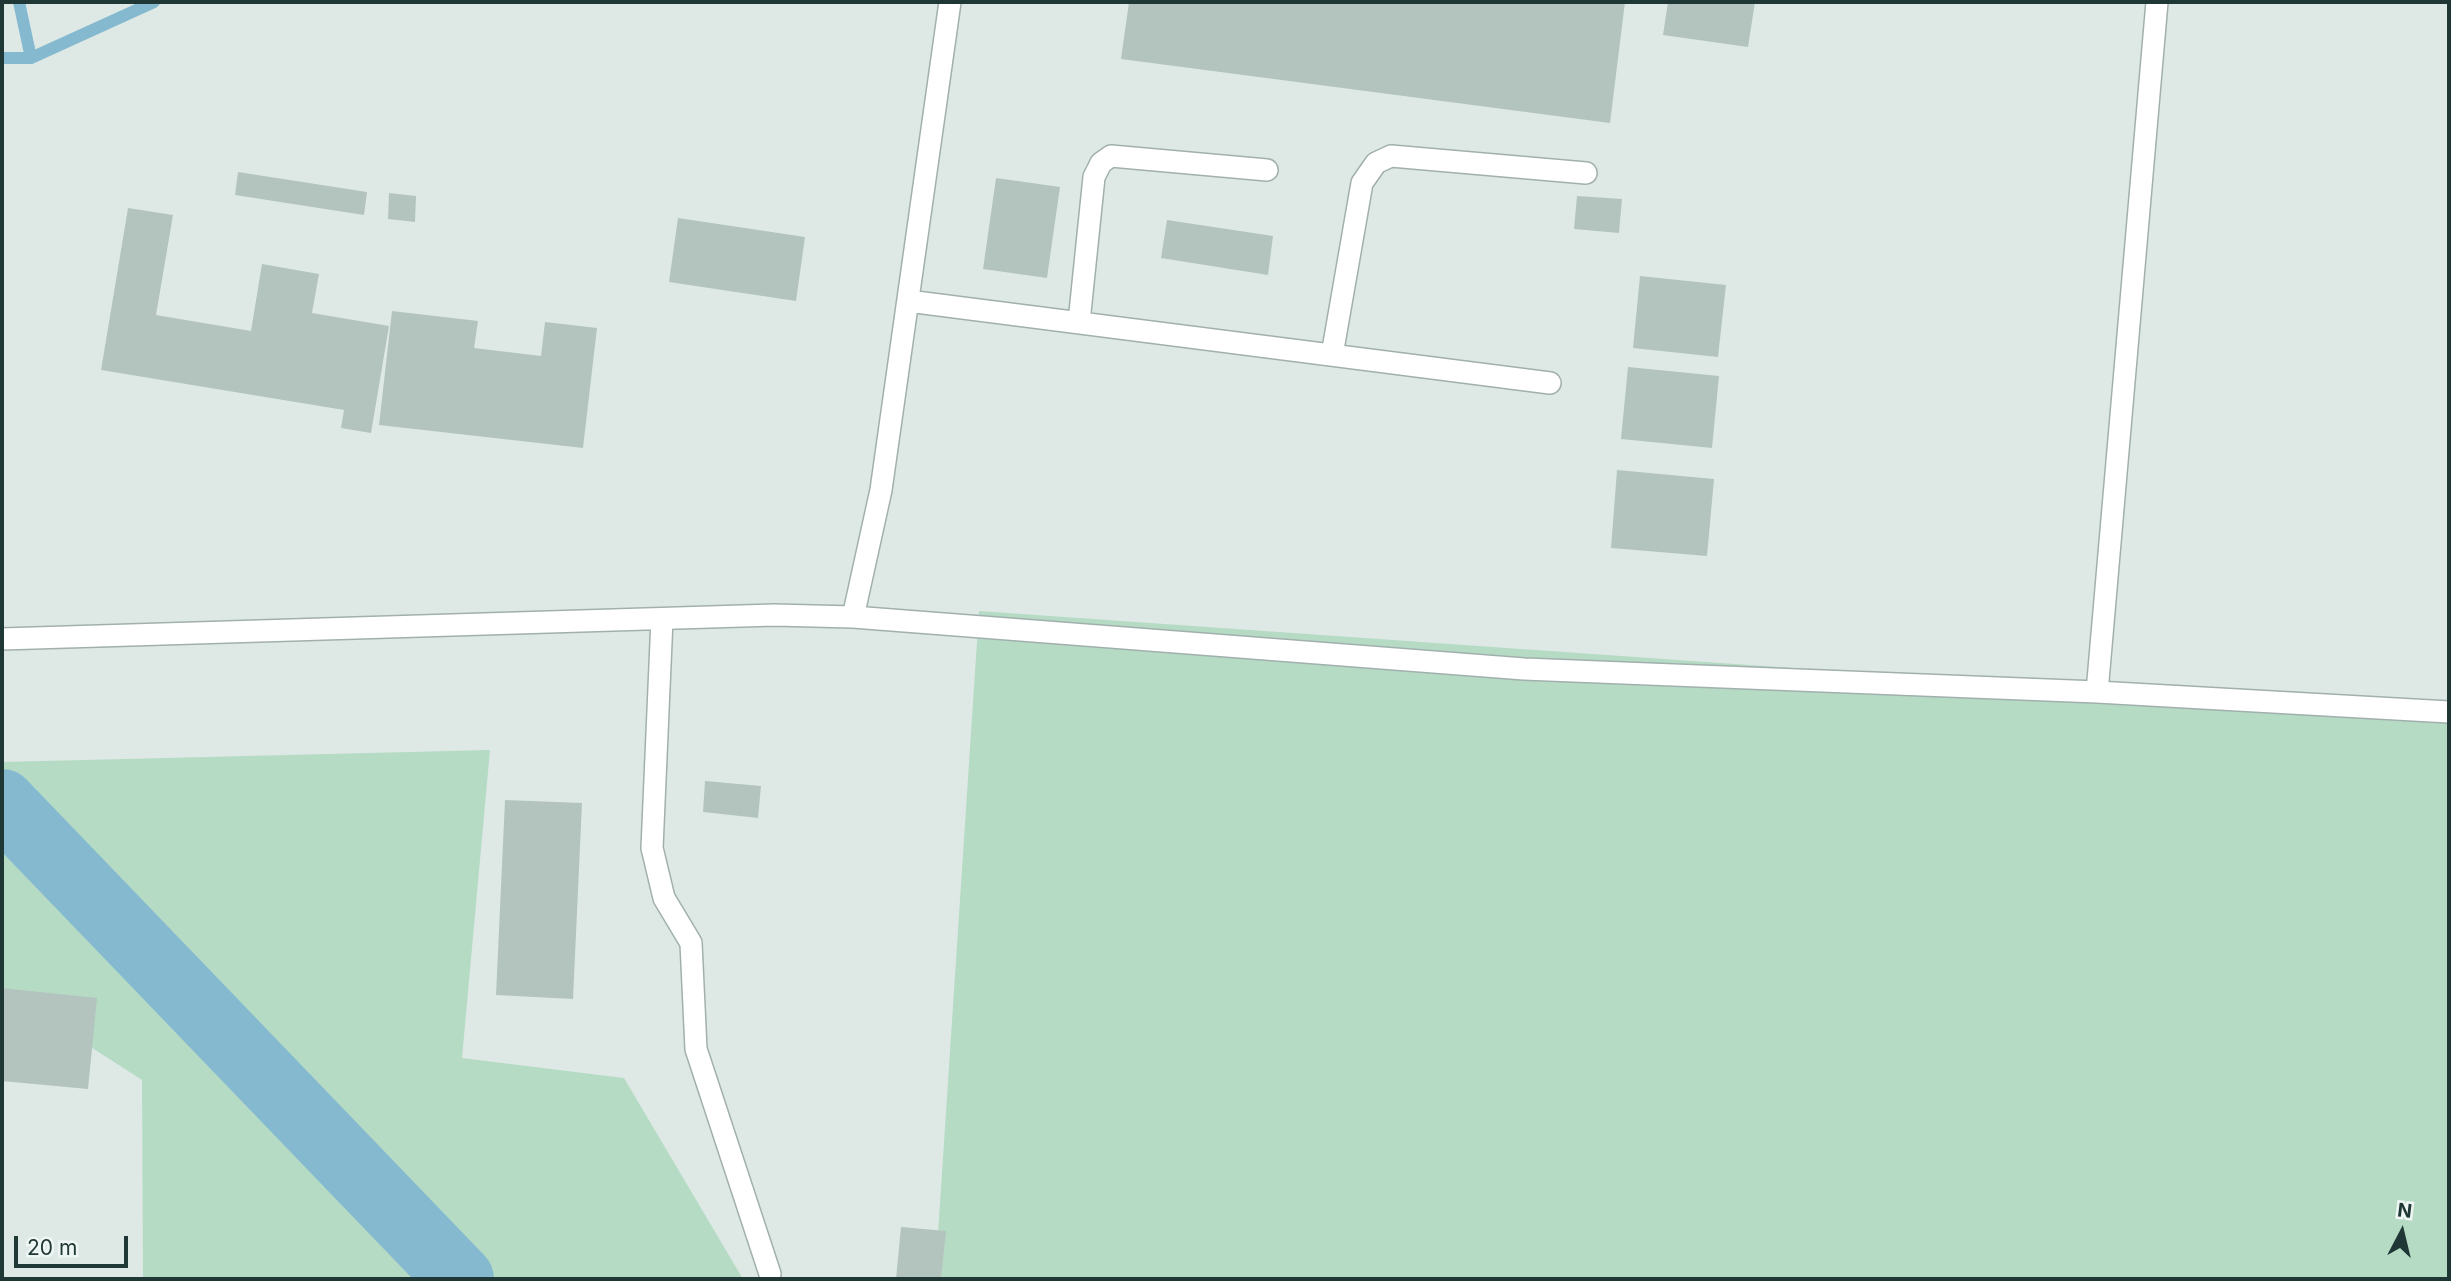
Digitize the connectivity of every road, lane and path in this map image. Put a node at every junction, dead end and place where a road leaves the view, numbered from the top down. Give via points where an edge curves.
1 (950, 2) edge
2 (2157, 2) edge
3 (1267, 170) dead end
4 (1586, 173) dead end
5 (908, 300) junction
6 (1079, 322) junction
7 (1332, 355) junction
8 (1550, 383) dead end
9 (853, 617) junction
10 (662, 620) junction
11 (2, 639) edge
12 (2097, 692) junction
13 (2449, 712) edge
14 (770, 1274) dead end

1 - 5 street
2 - 12 street
3 - 6 street via 1111,156 1101,163 1094,177
4 - 7 street via 1391,156 1376,163 1362,183
5 - 6 street
5 - 9 street via 881,490
6 - 7 street
7 - 8 street
9 - 10 street
9 - 12 street via 1524,669
10 - 11 street
10 - 14 street via 652,848 664,898 691,943 696,1049
12 - 13 street

